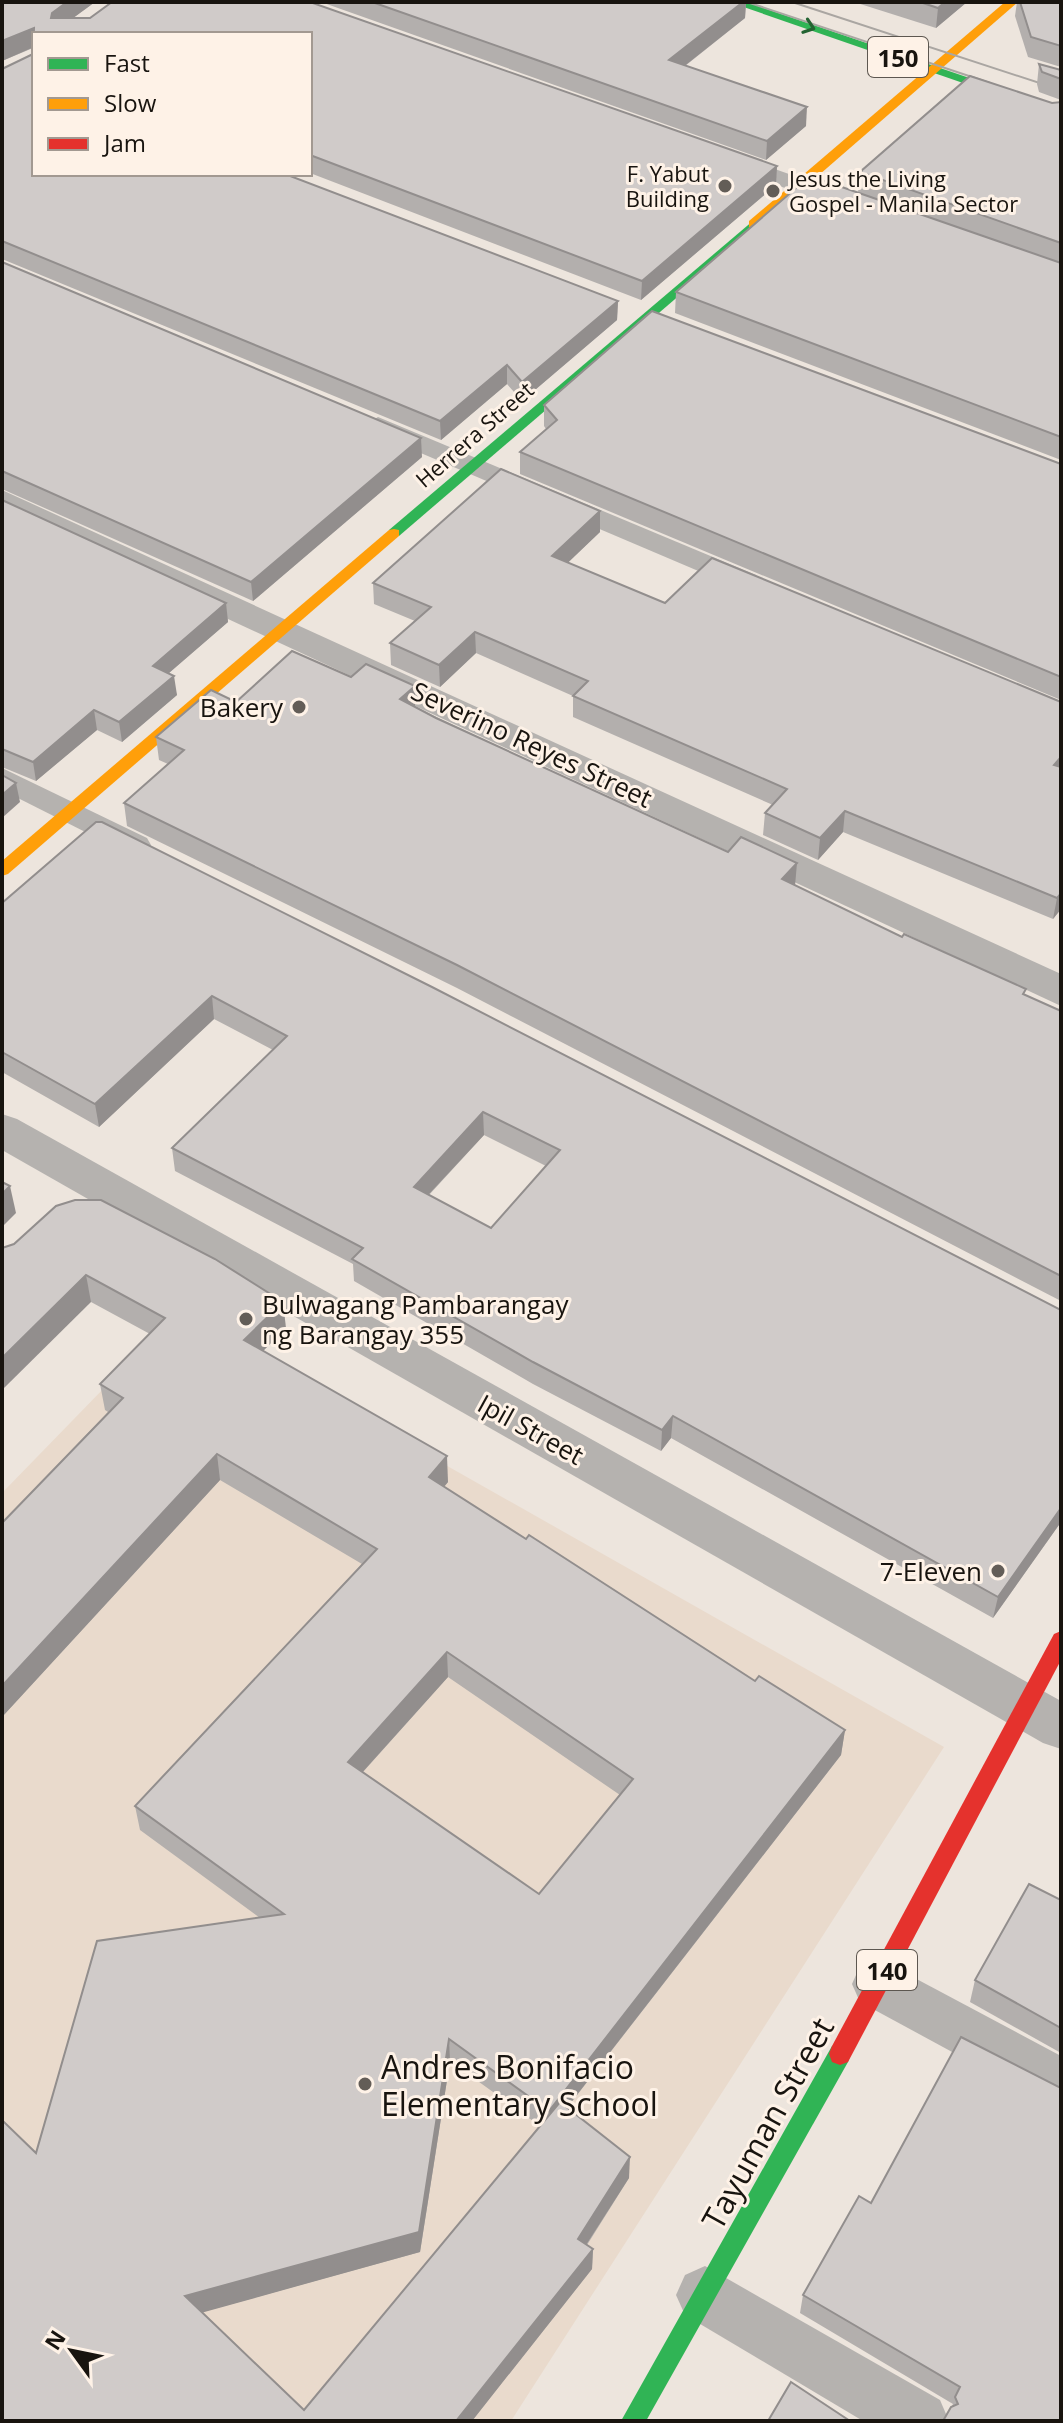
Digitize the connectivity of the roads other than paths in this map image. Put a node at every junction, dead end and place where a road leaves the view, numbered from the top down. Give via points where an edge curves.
1 (735, 2) edge
2 (1012, 2) edge
3 (933, 38) dead end
4 (967, 50) junction
5 (935, 70) junction
6 (1061, 113) edge
7 (710, 153) edge
8 (800, 185) junction
9 (858, 206) edge
10 (356, 416) edge
11 (474, 465) junction
12 (2, 501) edge
13 (766, 589) edge
14 (284, 628) junction
15 (2, 778) edge
16 (70, 812) junction
17 (167, 861) edge
18 (2, 870) edge
19 (1061, 991) edge
20 (2, 1130) edge
21 (1061, 1640) edge
22 (1043, 1717) edge
23 (879, 1984) junction
24 (1061, 2085) edge
25 (705, 2295) junction
26 (633, 2421) edge
27 (919, 2421) edge

1 -> 5 street, 150
2 - 4 street, Herrera Street
3 - 4 street, 150
4 - 5 street, Herrera Street
5 - 6 street, 150
5 - 8 street, Herrera Street
7 - 8 lane
8 - 9 lane
8 - 11 street, Herrera Street
10 - 11 lane
11 - 13 lane
11 - 14 street, Herrera Street
12 - 14 street, Severino Reyes Street
14 - 16 street, Herrera Street
14 - 19 street, Severino Reyes Street
15 - 16 lane
16 - 17 lane
16 - 18 street, Herrera Street
20 - 22 street, Ipil Street via 71,1193
21 - 22 street, Tayuman Street / 140
22 - 23 street, Tayuman Street / 140
23 - 24 street
23 - 25 street, Tayuman Street / 140
25 - 26 street, Tayuman Street / 140
25 - 27 street

